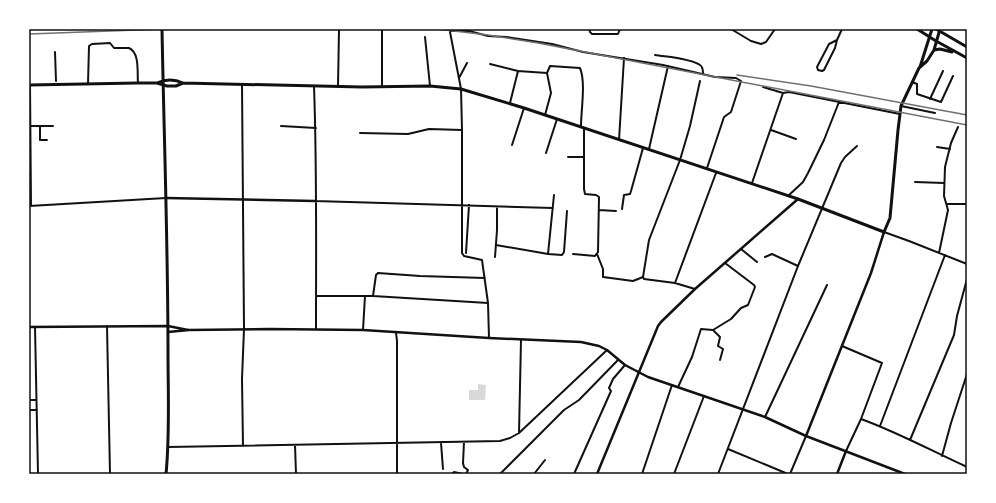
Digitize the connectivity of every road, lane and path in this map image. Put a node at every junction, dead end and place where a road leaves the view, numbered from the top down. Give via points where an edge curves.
1 (162, 29) edge
2 (382, 29) edge
3 (589, 29) edge
4 (620, 29) edge
5 (731, 29) edge
6 (775, 29) edge
7 (842, 29) edge
8 (917, 29) edge
9 (932, 29) edge
10 (339, 30) dead end
11 (735, 30) edge
12 (938, 30) edge
13 (425, 37) dead end
14 (930, 38) junction
15 (837, 40) junction
16 (936, 42) junction
17 (967, 47) edge
18 (934, 50) junction
19 (55, 52) dead end
20 (956, 52) junction
21 (655, 55) dead end
22 (624, 58) junction
23 (967, 58) edge
24 (467, 62) dead end
25 (490, 64) dead end
26 (668, 66) junction
27 (919, 68) junction
28 (518, 71) junction
29 (943, 71) dead end
30 (548, 73) junction
31 (703, 73) junction
32 (953, 76) dead end
33 (458, 78) junction
34 (56, 80) dead end
35 (164, 80) junction
36 (700, 81) dead end
37 (912, 82) junction
38 (138, 83) junction
39 (157, 83) junction
40 (183, 83) junction
41 (88, 84) junction
42 (242, 84) junction
43 (29, 85) edge
44 (164, 86) junction
45 (314, 86) junction
46 (338, 86) junction
47 (430, 86) junction
48 (382, 87) junction
49 (763, 87) dead end
50 (461, 89) junction
51 (783, 92) junction
52 (930, 99) junction
53 (839, 102) junction
54 (510, 103) junction
55 (901, 106) junction
56 (524, 108) junction
57 (934, 113) dead end
58 (900, 114) junction
59 (545, 115) junction
60 (557, 119) junction
61 (30, 126) junction
62 (40, 126) junction
63 (53, 126) dead end
64 (281, 126) dead end
65 (958, 127) dead end
66 (316, 128) junction
67 (582, 128) junction
68 (462, 130) junction
69 (771, 130) junction
70 (360, 133) dead end
71 (796, 139) dead end
72 (47, 140) dead end
73 (619, 140) junction
74 (512, 145) dead end
75 (857, 146) dead end
76 (937, 147) dead end
77 (643, 148) junction
78 (950, 149) junction
79 (649, 150) junction
80 (546, 153) dead end
81 (568, 157) dead end
82 (584, 158) junction
83 (680, 160) junction
84 (707, 170) junction
85 (716, 172) junction
86 (915, 182) dead end
87 (944, 182) junction
88 (752, 184) junction
89 (554, 195) dead end
90 (788, 196) junction
91 (166, 198) junction
92 (243, 199) junction
93 (796, 199) junction
94 (315, 200) junction
95 (947, 204) junction
96 (967, 204) edge
97 (462, 205) junction
98 (469, 205) junction
99 (30, 206) edge
100 (497, 206) junction
101 (553, 208) junction
102 (622, 209) dead end
103 (822, 209) junction
104 (599, 210) junction
105 (567, 211) dead end
106 (616, 211) dead end
107 (884, 232) junction
108 (496, 245) junction
109 (741, 249) junction
110 (466, 253) dead end
111 (939, 253) junction
112 (548, 254) junction
113 (574, 254) dead end
114 (597, 254) junction
115 (945, 255) junction
116 (495, 257) dead end
117 (765, 257) dead end
118 (757, 262) dead end
119 (724, 263) junction
120 (967, 264) edge
121 (798, 266) junction
122 (642, 277) junction
123 (486, 278) junction
124 (967, 279) edge
125 (675, 283) junction
126 (827, 285) dead end
127 (694, 288) junction
128 (316, 296) junction
129 (365, 296) junction
130 (373, 296) junction
131 (488, 303) junction
132 (107, 326) junction
133 (168, 326) junction
134 (29, 327) edge
135 (35, 327) junction
136 (244, 329) junction
137 (316, 329) junction
138 (189, 330) junction
139 (363, 330) junction
140 (713, 330) junction
141 (168, 332) junction
142 (396, 333) junction
143 (488, 338) junction
144 (521, 340) junction
145 (842, 346) junction
146 (607, 350) junction
147 (618, 360) junction
148 (720, 360) dead end
149 (625, 365) junction
150 (639, 373) junction
151 (967, 374) edge
152 (672, 385) junction
153 (678, 387) junction
154 (704, 396) junction
155 (29, 400) edge
156 (36, 400) junction
157 (743, 409) junction
158 (29, 410) edge
159 (37, 410) junction
160 (765, 417) junction
161 (860, 420) junction
162 (880, 426) junction
163 (518, 433) junction
164 (806, 436) junction
165 (910, 440) junction
166 (397, 442) junction
167 (464, 442) junction
168 (441, 443) junction
169 (295, 445) junction
170 (243, 446) junction
171 (168, 447) junction
172 (728, 449) junction
173 (846, 451) junction
174 (942, 456) junction
175 (545, 460) dead end
176 (967, 467) edge
177 (443, 469) dead end
178 (38, 474) edge
179 (110, 474) edge
180 (166, 474) edge
181 (296, 474) edge
182 (397, 474) edge
183 (452, 474) edge
184 (465, 474) edge
185 (500, 474) edge
186 (534, 474) edge
187 (574, 474) edge
188 (597, 474) edge
189 (642, 474) edge
190 (674, 474) edge
191 (718, 474) edge
192 (789, 474) edge
193 (837, 474) edge
194 (905, 474) edge

1 - 35 main road
2 - 48 street
3 - 4 street via 592,34 618,34
5 - 11 street
6 - 11 street via 762,44 751,41
7 - 15 street
8 - 14 main road
9 - 14 main road
10 - 46 street
12 - 16 main road
12 - 17 main road
13 - 47 street
14 - 16 main road
14 - 27 main road
15 - 15 street via 824,70 818,70 817,66 829,44
16 - 18 main road
16 - 20 main road
18 - 20 main road
18 - 27 main road
19 - 34 street
20 - 23 main road
21 - 31 street via 700,65
22 - 26 street
22 - 33 street via 552,44 468,31 451,31
22 - 73 street
24 - 33 street
25 - 28 street
26 - 31 street
26 - 79 street
27 - 37 main road
28 - 30 street
28 - 54 street
29 - 52 street
30 - 59 street via 551,93
30 - 67 street via 552,65 580,68
31 - 84 street via 741,81 731,112 724,117
32 - 52 street via 942,102
33 - 50 street
35 - 39 main road
35 - 40 main road via 177,80
35 - 44 main road
36 - 83 street
37 - 52 street via 917,84 917,94
37 - 55 main road
38 - 39 main road
38 - 41 main road
38 - 41 street via 135,52 129,48 114,48 110,43 89,46
39 - 44 main road
40 - 42 main road
40 - 44 main road
41 - 43 main road
42 - 45 main road
42 - 92 street
43 - 61 street
44 - 91 main road
45 - 46 main road
45 - 66 street
46 - 48 main road
47 - 48 main road
47 - 50 main road
49 - 51 street
50 - 54 main road
50 - 68 street
51 - 53 street
51 - 69 street
53 - 58 street
53 - 90 street via 808,174
54 - 56 main road
55 - 57 street
55 - 58 main road
56 - 59 main road
56 - 74 street
58 - 107 main road via 890,218
59 - 60 main road
60 - 67 main road
60 - 80 street
61 - 62 street
61 - 99 street
62 - 63 street
62 - 72 street via 40,140
64 - 66 street
65 - 78 street
66 - 94 street
67 - 73 main road
67 - 82 street
68 - 70 street via 429,129 408,134
68 - 97 street
69 - 71 street
69 - 88 street
73 - 77 main road
75 - 103 street via 843,160
76 - 78 street
77 - 79 main road
77 - 102 street via 630,194 624,196
78 - 87 street
79 - 83 main road
81 - 82 street
82 - 104 street via 584,192 598,196
83 - 84 main road
83 - 122 street via 649,240
84 - 85 main road
85 - 88 main road
85 - 125 street
86 - 87 street
87 - 95 street
88 - 90 main road
89 - 101 street
90 - 93 main road
91 - 92 main road
91 - 99 street
91 - 133 main road
92 - 94 main road
92 - 136 street
93 - 103 main road
93 - 109 main road
94 - 97 street
94 - 128 street
95 - 96 street
95 - 111 street
97 - 98 street
97 - 123 street via 462,253 464,256 482,259
98 - 100 street
98 - 110 street
100 - 101 street
100 - 108 street
101 - 112 street
103 - 107 main road
103 - 121 street
104 - 106 street
104 - 114 street
105 - 112 street via 563,254
107 - 111 street
107 - 145 main road
108 - 112 street
108 - 116 street
109 - 118 street
109 - 119 main road
111 - 115 street
113 - 114 street
114 - 122 street via 603,269 603,277 633,281
115 - 120 street
115 - 162 street
117 - 121 street via 772,254
119 - 127 main road
119 - 140 street via 756,288 746,306
121 - 157 street
122 - 125 street
123 - 130 street via 378,273
123 - 131 street
124 - 165 street via 954,336
125 - 127 street
126 - 160 street
127 - 150 main road via 663,318
128 - 129 street
128 - 137 street
129 - 130 street
129 - 139 street
130 - 131 street
131 - 143 street
132 - 133 main road
132 - 135 main road
132 - 179 street
133 - 138 main road
133 - 141 main road
134 - 135 main road
135 - 156 street
136 - 137 main road
136 - 138 main road
136 - 170 street
137 - 139 main road
138 - 141 main road
139 - 142 main road
140 - 148 street via 720,336 718,346 723,350
140 - 153 street via 702,329
141 - 171 main road
142 - 143 main road
142 - 166 street
143 - 144 main road
144 - 146 main road via 591,343
144 - 163 street
145 - 161 street via 882,363
145 - 164 main road
146 - 147 main road
146 - 163 street
147 - 149 main road
147 - 185 street
149 - 150 main road
149 - 187 street via 611,383 611,391
150 - 152 main road
150 - 188 main road
151 - 174 street
152 - 153 main road
152 - 189 street
153 - 154 main road
154 - 157 main road
154 - 190 street
155 - 156 street
156 - 159 street
157 - 160 main road
157 - 172 street
158 - 159 street
159 - 178 street
160 - 164 main road
161 - 162 street
161 - 173 street
162 - 165 street
163 - 167 street via 506,440
164 - 173 main road
164 - 192 street
165 - 174 street
166 - 168 street
166 - 169 street
166 - 182 street
167 - 168 street
167 - 184 street via 463,464 468,470
168 - 177 street
169 - 170 street
169 - 181 street
170 - 171 street
171 - 180 main road
172 - 191 street
172 - 192 street
173 - 193 main road
173 - 194 main road
174 - 176 street
175 - 186 street
183 - 184 street

